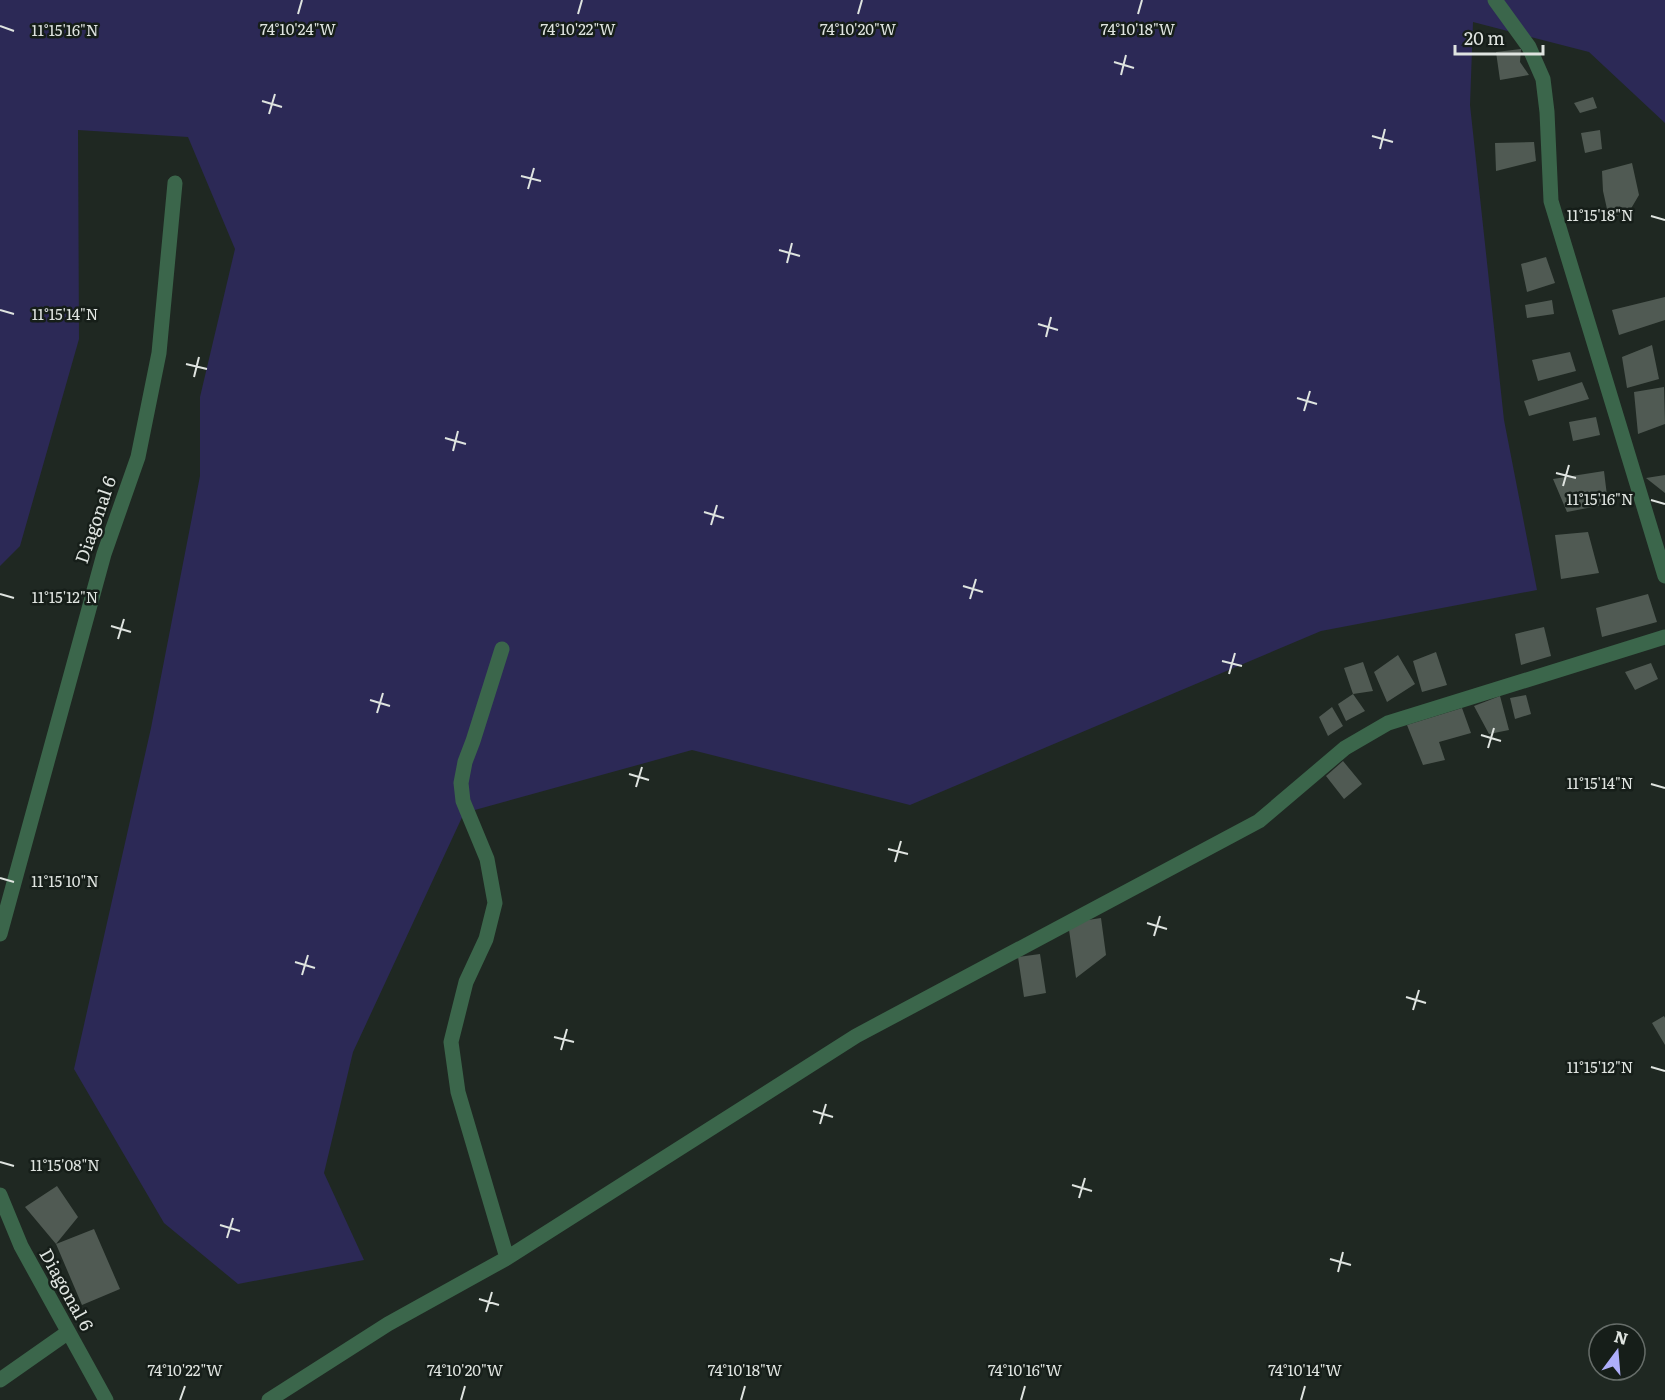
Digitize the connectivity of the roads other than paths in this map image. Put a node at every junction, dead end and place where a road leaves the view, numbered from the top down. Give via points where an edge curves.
1 (1495, 0) edge
2 (175, 183) dead end
3 (1665, 576) edge
4 (1665, 637) edge
5 (502, 649) dead end
6 (0, 934) edge
7 (0, 1194) edge
8 (507, 1257) junction
9 (67, 1333) junction
10 (0, 1380) edge
11 (106, 1400) edge
12 (269, 1400) edge

1 - 3 street via 1529,47 1543,79 1551,201
2 - 6 street, Diagonal 6 via 159,353 138,457 104,554
4 - 8 street via 1388,723 1345,747 1259,821 856,1036
5 - 8 street via 461,783 463,801 487,859 495,903 486,939 466,982 451,1042 458,1092
7 - 9 street, Diagonal 6 via 21,1246
8 - 12 street via 388,1324
9 - 10 street
9 - 11 street, Diagonal 6

